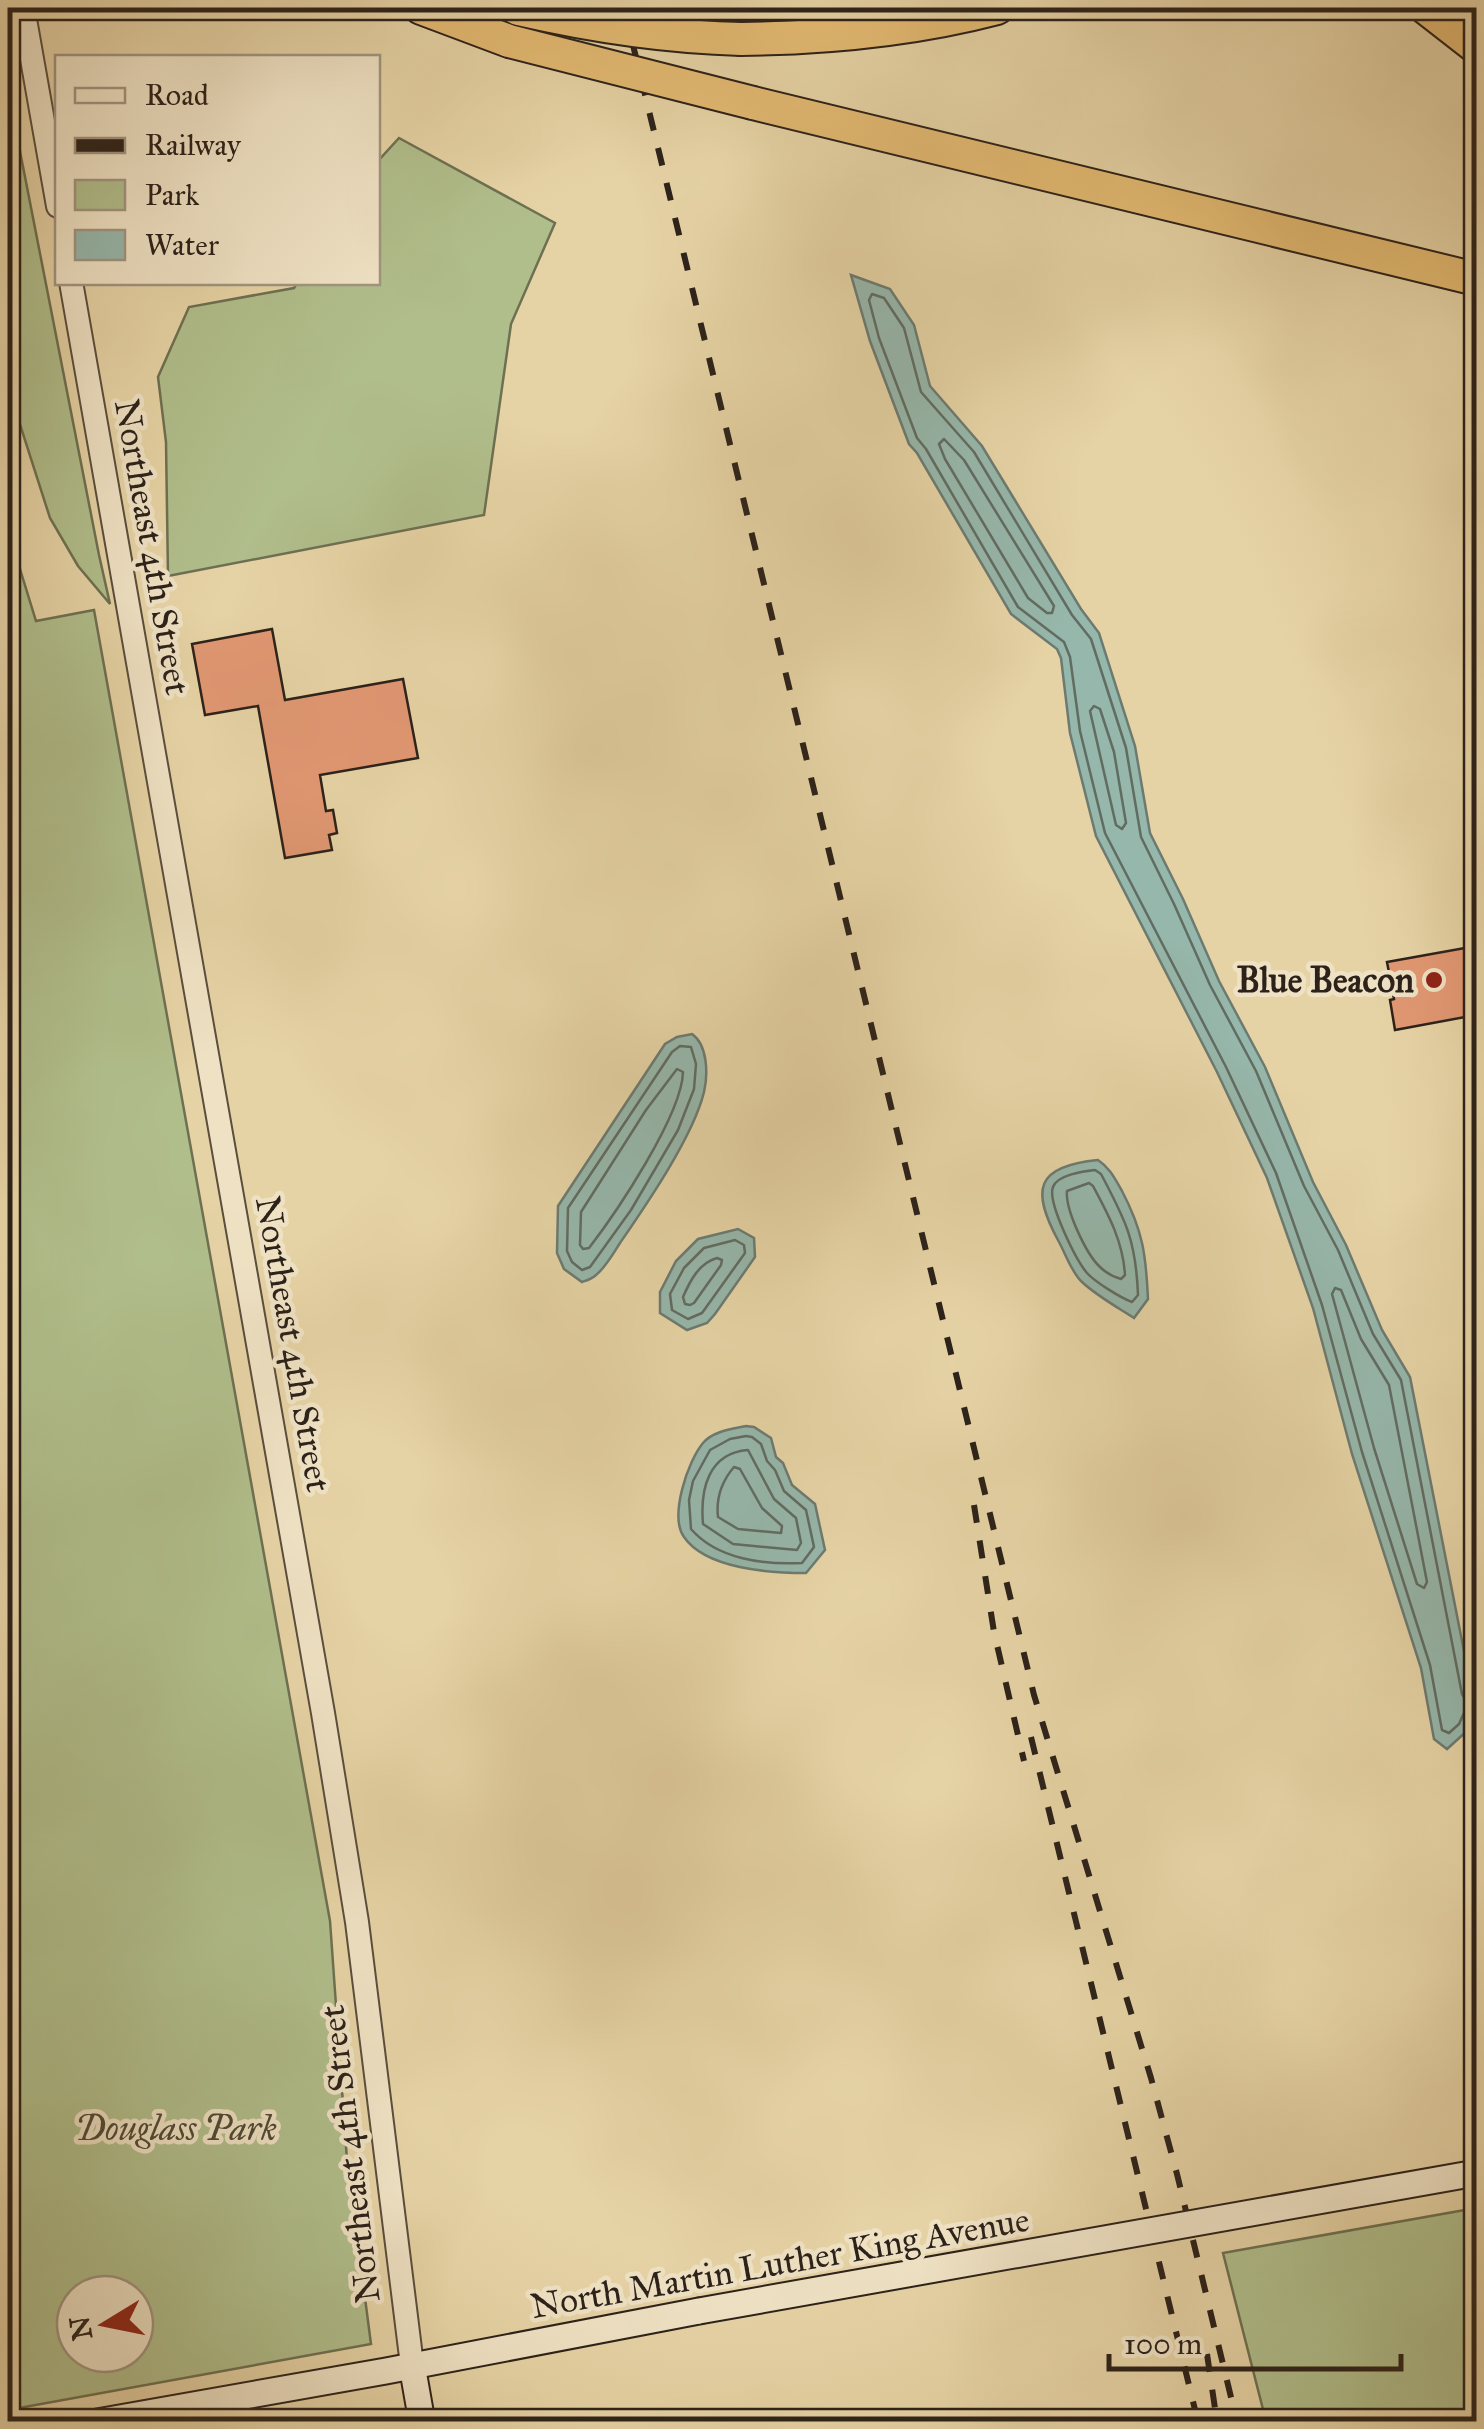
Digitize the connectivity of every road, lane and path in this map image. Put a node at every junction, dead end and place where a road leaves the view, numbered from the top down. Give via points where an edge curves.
1 (23, 8) edge
2 (421, 8) edge
3 (516, 8) edge
4 (997, 8) edge
5 (1426, 8) edge
6 (1476, 47) edge
7 (55, 189) edge
8 (1476, 279) edge
9 (72, 285) edge
10 (1476, 2173) edge
11 (412, 2365) junction
12 (97, 2422) edge
13 (422, 2422) edge

1 - 7 street
2 - 8 highway, bridge via 509,41 753,104
3 - 4 highway, bridge via 614,29 741,39 874,32
5 - 6 highway
9 - 11 street, Northeast 4th Street via 358,1922
10 - 11 main road, North Martin Luther King Avenue, bridge
11 - 12 main road, North Martin Luther King Avenue
11 - 13 main road, Northeast 4th Street

